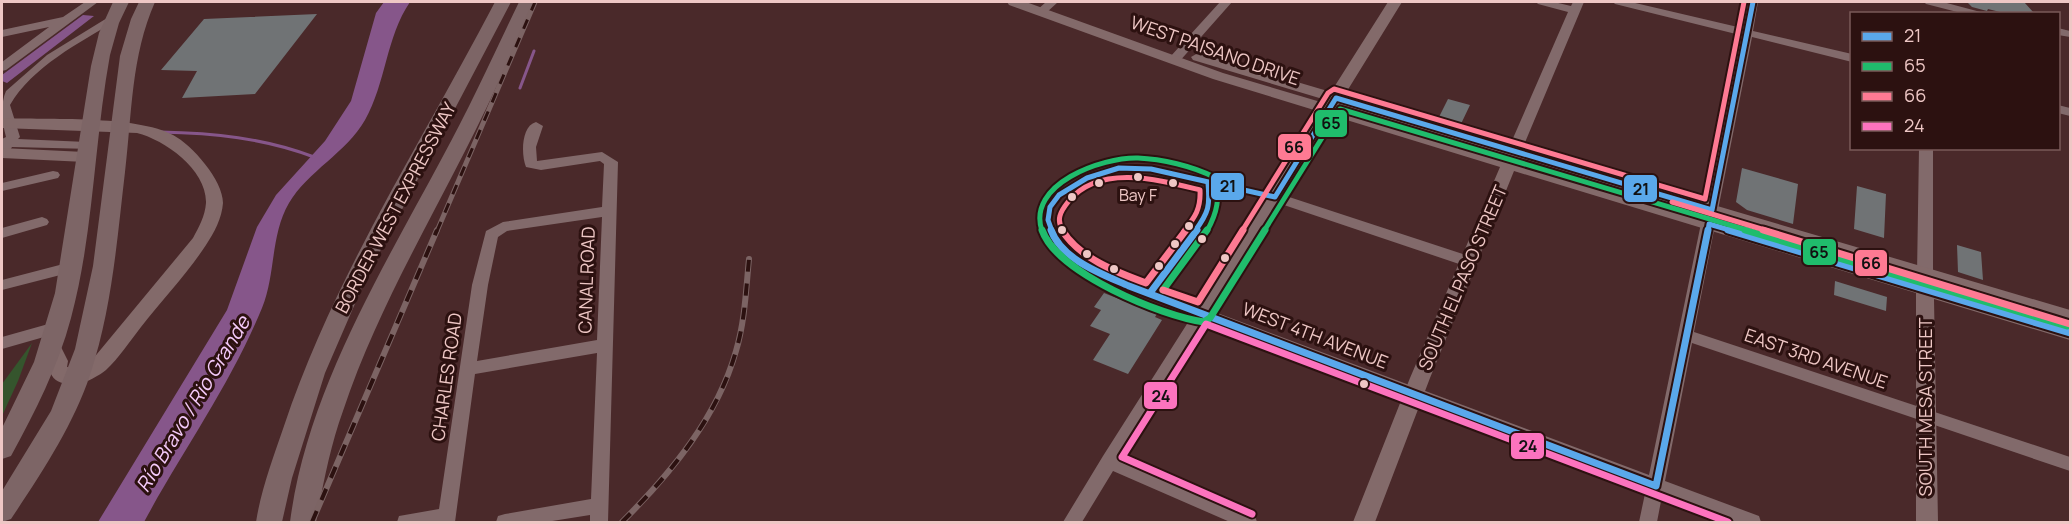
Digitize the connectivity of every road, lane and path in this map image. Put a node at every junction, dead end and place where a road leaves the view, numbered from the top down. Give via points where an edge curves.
1 (92, 2) edge
2 (121, 2) edge
3 (147, 2) edge
4 (503, 2) edge
5 (527, 2) edge
6 (1014, 2) edge
7 (1226, 2) edge
8 (1395, 2) edge
9 (1542, 2) edge
10 (1619, 2) edge
11 (1753, 2) edge
12 (1936, 2) edge
13 (1048, 4) edge
14 (1576, 6) edge
15 (1923, 12) edge
16 (1975, 12) edge
17 (112, 19) junction
18 (66, 21) junction
19 (2, 33) edge
20 (1747, 33) junction
21 (1179, 56) junction
22 (1850, 58) edge
23 (2, 67) edge
24 (6, 88) edge
25 (1332, 104) junction
26 (536, 126) dead end
27 (5, 138) edge
28 (86, 148) junction
29 (1926, 150) edge
30 (1512, 157) junction
31 (53, 175) dead end
32 (2, 187) edge
33 (1275, 197) junction
34 (609, 211) junction
35 (1711, 217) junction
36 (42, 222) dead end
37 (2, 233) edge
38 (1470, 262) junction
39 (71, 267) junction
40 (1925, 282) junction
41 (2, 285) edge
42 (1202, 313) junction
43 (2070, 317) edge
44 (59, 327) junction
45 (2070, 333) edge
46 (1686, 335) junction
47 (2, 343) edge
48 (605, 345) junction
49 (52, 348) junction
50 (468, 369) junction
51 (78, 376) junction
52 (1414, 394) junction
53 (1926, 417) junction
54 (2, 449) edge
55 (1109, 461) junction
56 (2070, 464) edge
57 (1656, 486) junction
58 (2, 511) edge
59 (600, 514) edge
60 (446, 519) edge
61 (268, 522) edge
62 (303, 522) edge
63 (406, 522) edge
64 (505, 522) edge
65 (1072, 522) edge
66 (1248, 522) edge
67 (1364, 522) edge
68 (1648, 522) edge
69 (1752, 522) edge
70 (1927, 522) edge

1 - 18 street
2 - 17 highway
3 - 51 highway via 128,57 100,287
4 - 61 highway, BORDER WEST EXPRESSWAY via 357,276 313,373
5 - 62 highway, BORDER WEST EXPRESSWAY via 360,337 324,438
6 - 13 main road, WEST PAISANO DRIVE
7 - 21 street
8 - 25 main road
9 - 14 street
10 - 20 street
11 - 20 street
12 - 15 street via 1924,5
12 - 16 street
13 - 21 main road, WEST PAISANO DRIVE
14 - 30 street, SOUTH EL PASO STREET
17 - 24 street
17 - 28 highway via 105,38
18 - 19 street
18 - 23 street
20 - 22 street
20 - 35 street
21 - 25 main road, WEST PAISANO DRIVE
24 - 27 street
25 - 30 main road, WEST PAISANO DRIVE
25 - 33 street
26 - 34 street, CANAL ROAD via 529,147 531,164 541,166 602,156 610,160
27 - 28 main road
27 - 51 main road via 137,128 156,132 186,150 211,188 211,222 199,242 106,358
28 - 39 highway
29 - 40 street, SOUTH MESA STREET
30 - 35 main road, WEST PAISANO DRIVE
30 - 38 main road, SOUTH EL PASO STREET
31 - 32 street
33 - 38 street
33 - 42 street
34 - 48 street, CANAL ROAD
34 - 50 street, CHARLES ROAD via 494,231 489,237
35 - 40 main road, WEST PAISANO DRIVE
35 - 46 street
36 - 37 street
38 - 52 main road, SOUTH EL PASO STREET
39 - 41 street
39 - 44 highway
40 - 43 main road
40 - 45 main road
40 - 53 main road, SOUTH MESA STREET
42 - 52 street, WEST 4TH AVENUE
42 - 55 street
44 - 47 street
44 - 49 highway
46 - 53 street, EAST 3RD AVENUE
46 - 57 street
48 - 50 street
48 - 59 street, CANAL ROAD
49 - 51 main road via 57,370
49 - 54 highway via 27,406
50 - 60 street, CHARLES ROAD
51 - 58 highway via 43,447
52 - 57 street, WEST 4TH AVENUE
52 - 67 main road, SOUTH EL PASO STREET
53 - 56 street, EAST 3RD AVENUE
53 - 70 main road, SOUTH MESA STREET
55 - 65 street
55 - 66 street
57 - 68 street
57 - 69 street, WEST 4TH AVENUE
59 - 64 street
60 - 63 street

